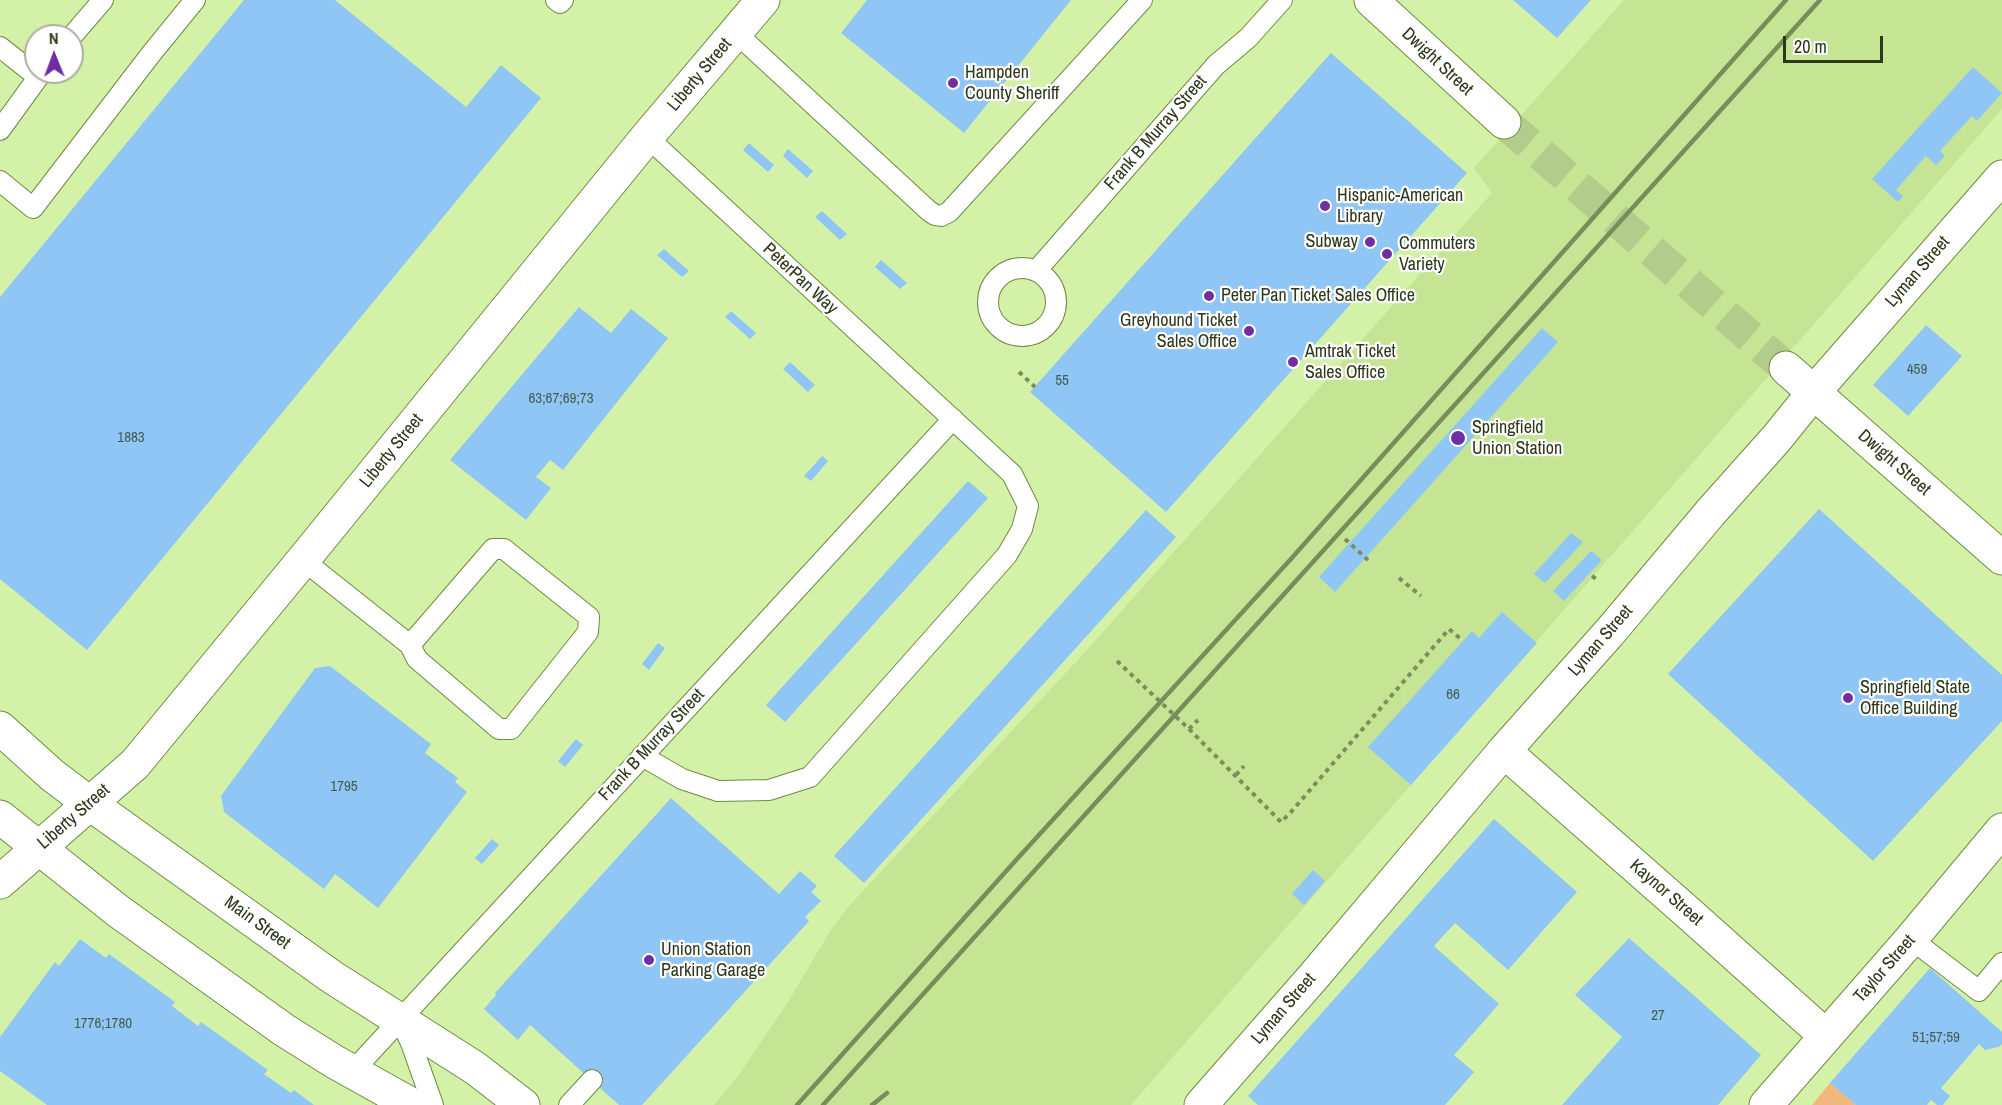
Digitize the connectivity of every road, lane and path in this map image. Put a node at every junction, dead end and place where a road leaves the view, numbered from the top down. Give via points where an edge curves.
1 (103, 0) edge
2 (195, 0) edge
3 (556, 0) edge
4 (563, 0) edge
5 (763, 0) edge
6 (1142, 0) edge
7 (1282, 0) edge
8 (1371, 0) edge
9 (82, 24) edge
10 (736, 33) junction
11 (0, 47) edge
12 (24, 63) edge
13 (33, 84) edge
14 (1504, 122) tunnel mouth
15 (0, 130) edge
16 (647, 137) junction
17 (2002, 177) edge
18 (0, 181) edge
19 (1036, 271) dead end
20 (1786, 369) tunnel mouth
21 (1019, 372) dead end
22 (1035, 387) dead end
23 (1814, 392) junction
24 (953, 419) junction
25 (1345, 539) dead end
26 (2002, 558) edge
27 (303, 560) junction
28 (1368, 560) dead end
29 (1592, 576) dead end
30 (1399, 578) dead end
31 (1599, 581) dead end
32 (1421, 596) dead end
33 (1462, 640) dead end
34 (410, 645) junction
35 (1117, 662) dead end
36 (1198, 720) dead end
37 (0, 728) edge
38 (1190, 729) junction
39 (1504, 751) junction
40 (642, 756) junction
41 (1244, 766) dead end
42 (1236, 775) junction
43 (89, 803) junction
44 (0, 817) edge
45 (2002, 830) edge
46 (38, 848) junction
47 (0, 882) edge
48 (1911, 939) junction
49 (2002, 963) edge
50 (399, 1019) junction
51 (1826, 1036) junction
52 (352, 1072) junction
53 (592, 1080) dead end
54 (412, 1105) edge
55 (433, 1105) edge
56 (524, 1105) edge
57 (569, 1105) edge
58 (1201, 1105) edge
59 (1766, 1105) edge

1 - 9 lane
2 - 18 lane via 33,208
3 - 4 lane
5 - 10 main road, Liberty Street
6 - 10 lane via 949,212 941,216 929,211
7 - 19 lane, Frank B Murray Street via 1248,38 1216,65
8 - 14 main road, Dwight Street
10 - 16 main road, Liberty Street
11 - 12 lane
13 - 15 lane
16 - 24 lane, PeterPan Way
16 - 27 main road, Liberty Street
17 - 23 main road, Lyman Street
20 - 23 main road, Dwight Street
21 - 22 path
23 - 26 main road, Dwight Street
23 - 39 main road, Lyman Street
24 - 40 lane, Frank B Murray Street
24 - 40 lane, PeterPan Way via 1012,474 1028,506 1022,529 1006,555 810,777 770,790 718,791 682,780
25 - 28 path
27 - 34 lane
27 - 43 main road, Liberty Street via 135,764
29 - 31 path
30 - 32 path
33 - 42 path via 1449,629 1281,822
34 - 34 lane via 417,659 499,729 511,729 588,632 589,617 504,549 493,549
35 - 38 path
36 - 38 path
37 - 43 main road, Main Street
38 - 42 path
39 - 51 main road, Kaynor Street
39 - 58 main road, Lyman Street
40 - 50 lane, Frank B Murray Street
41 - 42 path
43 - 46 main road, Liberty Street
43 - 50 main road, Main Street via 332,977
44 - 46 main road
45 - 48 main road, Taylor Street
46 - 47 main road, Liberty Street
46 - 52 main road via 118,911 284,1030
48 - 49 lane via 1979,991
48 - 51 main road, Taylor Street
50 - 52 lane, Frank B Murray Street
50 - 55 lane
50 - 56 main road, Main Street
51 - 59 main road, Taylor Street
52 - 54 main road
53 - 57 lane

